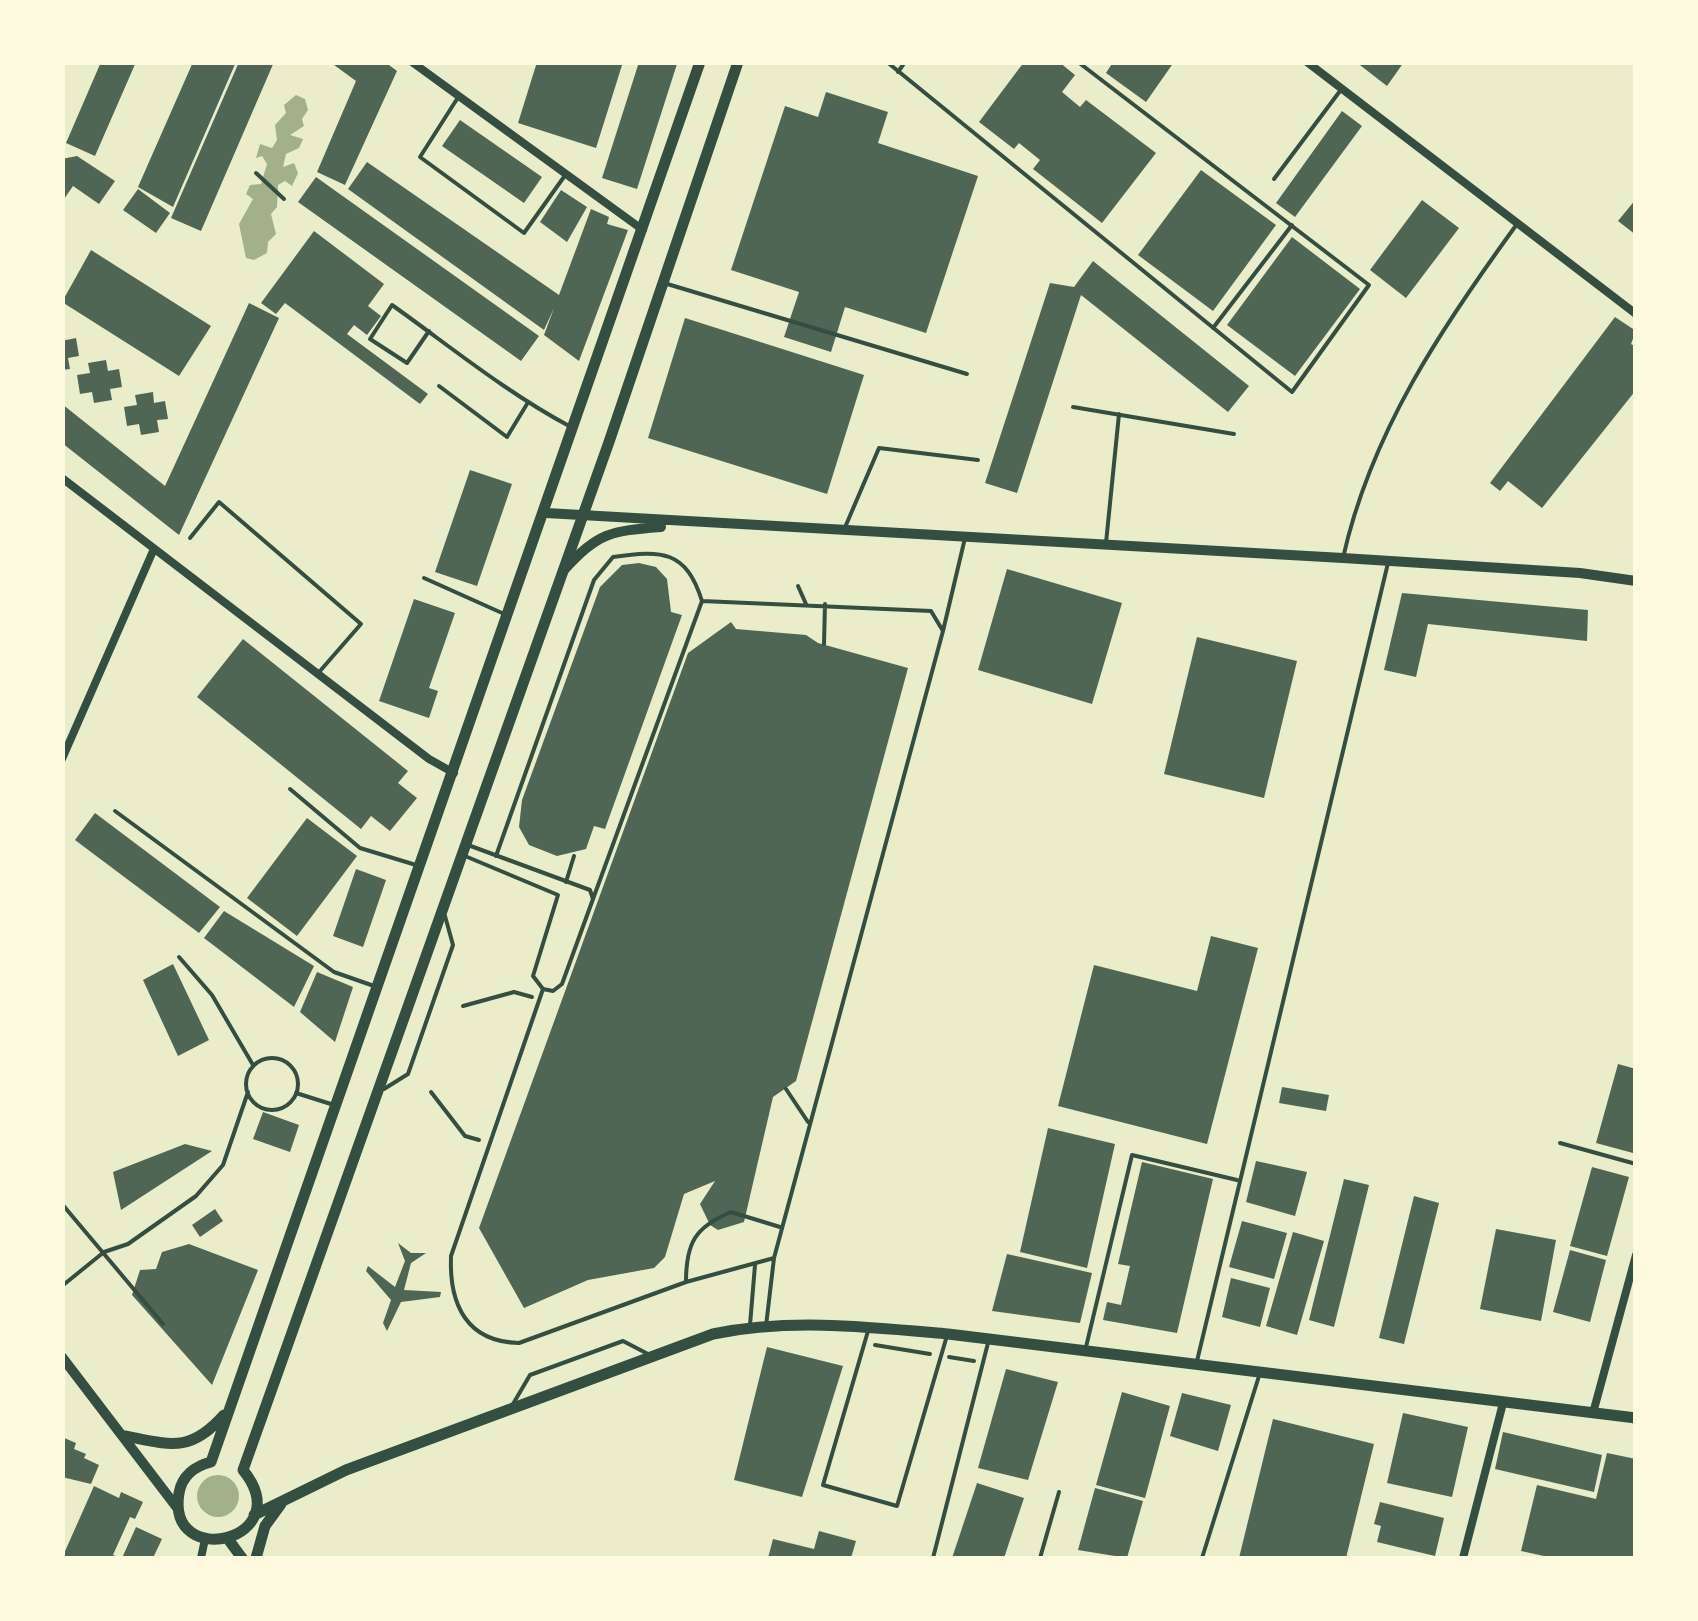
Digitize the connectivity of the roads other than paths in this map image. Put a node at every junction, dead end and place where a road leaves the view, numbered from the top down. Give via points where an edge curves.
1 (412, 62) edge
2 (700, 62) edge
3 (738, 62) edge
4 (887, 62) edge
5 (906, 62) edge
6 (1078, 62) edge
7 (1307, 62) edge
8 (898, 72) junction
9 (1340, 90) junction
10 (458, 98) junction
11 (566, 174) junction
12 (1274, 179) dead end
13 (1293, 223) junction
14 (1517, 223) junction
15 (644, 230) junction
16 (664, 284) junction
17 (1636, 314) edge
18 (1213, 328) junction
19 (429, 332) junction
20 (967, 374) dead end
21 (439, 386) dead end
22 (527, 404) junction
23 (1072, 407) dead end
24 (1119, 414) junction
25 (575, 429) junction
26 (1234, 434) dead end
27 (978, 460) dead end
28 (62, 478) edge
29 (546, 513) junction
30 (581, 516) junction
31 (697, 524) junction
32 (844, 530) junction
33 (965, 537) junction
34 (190, 538) dead end
35 (1106, 543) junction
36 (153, 551) junction
37 (1343, 558) junction
38 (1388, 561) junction
39 (560, 574) junction
40 (424, 578) dead end
41 (1636, 581) edge
42 (798, 586) dead end
43 (702, 601) junction
44 (806, 604) junction
45 (824, 604) junction
46 (509, 617) junction
47 (943, 631) junction
48 (824, 644) dead end
49 (317, 675) junction
50 (62, 759) edge
51 (454, 773) junction
52 (290, 789) dead end
53 (116, 810) dead end
54 (463, 849) junction
55 (496, 856) junction
56 (574, 856) dead end
57 (421, 866) junction
58 (566, 882) junction
59 (593, 900) junction
60 (442, 906) junction
61 (179, 957) dead end
62 (378, 988) junction
63 (544, 990) junction
64 (254, 1065) junction
65 (786, 1089) dead end
66 (248, 1092) junction
67 (296, 1093) junction
68 (376, 1094) junction
69 (336, 1106) junction
70 (808, 1122) junction
71 (1560, 1144) dead end
72 (1636, 1164) edge
73 (1238, 1180) junction
74 (62, 1204) edge
75 (780, 1228) junction
76 (104, 1252) junction
77 (1636, 1255) edge
78 (774, 1258) junction
79 (755, 1265) junction
80 (686, 1282) junction
81 (62, 1286) edge
82 (162, 1324) dead end
83 (750, 1326) junction
84 (766, 1326) junction
85 (869, 1327) junction
86 (948, 1334) junction
87 (990, 1339) junction
88 (1085, 1352) junction
89 (652, 1356) junction
90 (65, 1360) edge
91 (1196, 1366) junction
92 (1260, 1372) junction
93 (62, 1379) edge
94 (1503, 1403) junction
95 (230, 1408) junction
96 (509, 1410) junction
97 (1594, 1413) junction
98 (1636, 1418) edge
99 (125, 1436) junction
100 (1059, 1492) dead end
101 (284, 1501) junction
102 (178, 1509) junction
103 (254, 1515) junction
104 (205, 1539) junction
105 (228, 1540) junction
106 (202, 1558) edge
107 (242, 1558) edge
108 (256, 1558) edge
109 (932, 1558) edge
110 (1040, 1558) edge
111 (1202, 1558) edge
112 (1462, 1558) edge

1 - 10 street
2 - 15 main road
3 - 16 main road
4 - 8 lane
5 - 8 lane
6 - 13 lane
7 - 9 street
8 - 18 lane
9 - 12 lane
9 - 14 street
10 - 11 street
10 - 11 lane via 420,157 524,232
11 - 15 street
13 - 18 lane
13 - 18 lane via 1368,285 1292,392
14 - 17 street
14 - 37 lane via 1402,396 1356,498
15 - 25 main road
16 - 20 lane
16 - 30 main road
19 - 19 lane via 392,305 370,339 407,363
19 - 22 lane
21 - 22 lane via 508,437
22 - 25 lane
23 - 24 lane
24 - 26 lane
24 - 35 lane
25 - 29 main road
27 - 32 lane via 879,448
28 - 36 street
29 - 30 street
29 - 46 main road
30 - 31 street
30 - 39 main road
31 - 32 street
31 - 39 street via 609,531
32 - 33 street
33 - 35 street
33 - 47 lane
34 - 49 lane via 219,502 361,624
35 - 37 street
36 - 49 street
36 - 50 street
37 - 38 street
38 - 41 street
38 - 73 lane
39 - 54 main road
40 - 46 lane
42 - 44 lane
43 - 44 lane
43 - 55 lane via 694,574 676,557 613,557 594,580
43 - 59 lane
44 - 45 lane
45 - 47 lane via 930,611
45 - 48 lane
46 - 51 main road
47 - 70 lane
49 - 51 street
51 - 57 main road
52 - 57 lane via 360,848
53 - 62 lane via 334,972
54 - 55 lane
54 - 60 main road
54 - 63 lane via 558,894 534,976
55 - 58 lane
56 - 58 lane
57 - 62 main road
58 - 59 lane via 590,890
59 - 63 lane via 562,984
60 - 68 main road
60 - 68 lane via 452,945 408,1074
61 - 64 lane via 212,995
62 - 69 main road
63 - 80 lane via 451,1256 452,1296 463,1320 485,1339 519,1344
64 - 66 lane
64 - 67 lane via 284,1060 296,1072
65 - 70 lane
66 - 67 lane via 272,1110
66 - 76 lane via 215,1175 128,1244
67 - 69 lane
68 - 103 main road via 243,1470 256,1490
69 - 95 main road
70 - 75 lane
71 - 72 lane
73 - 88 lane via 1132,1155
73 - 91 lane
74 - 76 lane
75 - 78 lane
75 - 80 lane via 731,1212 701,1226 690,1244
76 - 81 lane
76 - 82 lane
77 - 97 street
78 - 79 lane
78 - 84 lane
79 - 80 lane
79 - 83 lane
83 - 84 main road
83 - 89 main road
84 - 85 main road
85 - 86 main road
85 - 86 lane via 824,1484 897,1506
86 - 87 main road
87 - 88 main road
87 - 109 lane
88 - 91 main road
89 - 96 main road
89 - 96 lane via 622,1341 530,1375
90 - 93 lane
90 - 99 street
91 - 92 main road
92 - 94 main road
92 - 111 lane
94 - 97 main road
94 - 112 street
95 - 99 main road via 193,1442 170,1445
95 - 102 main road via 211,1462 190,1472 180,1488
96 - 101 main road via 346,1470
97 - 98 main road
99 - 102 street
100 - 110 lane
101 - 103 main road
101 - 108 main road via 265,1526
102 - 104 main road
103 - 105 main road
104 - 105 main road
104 - 106 street
105 - 107 main road

